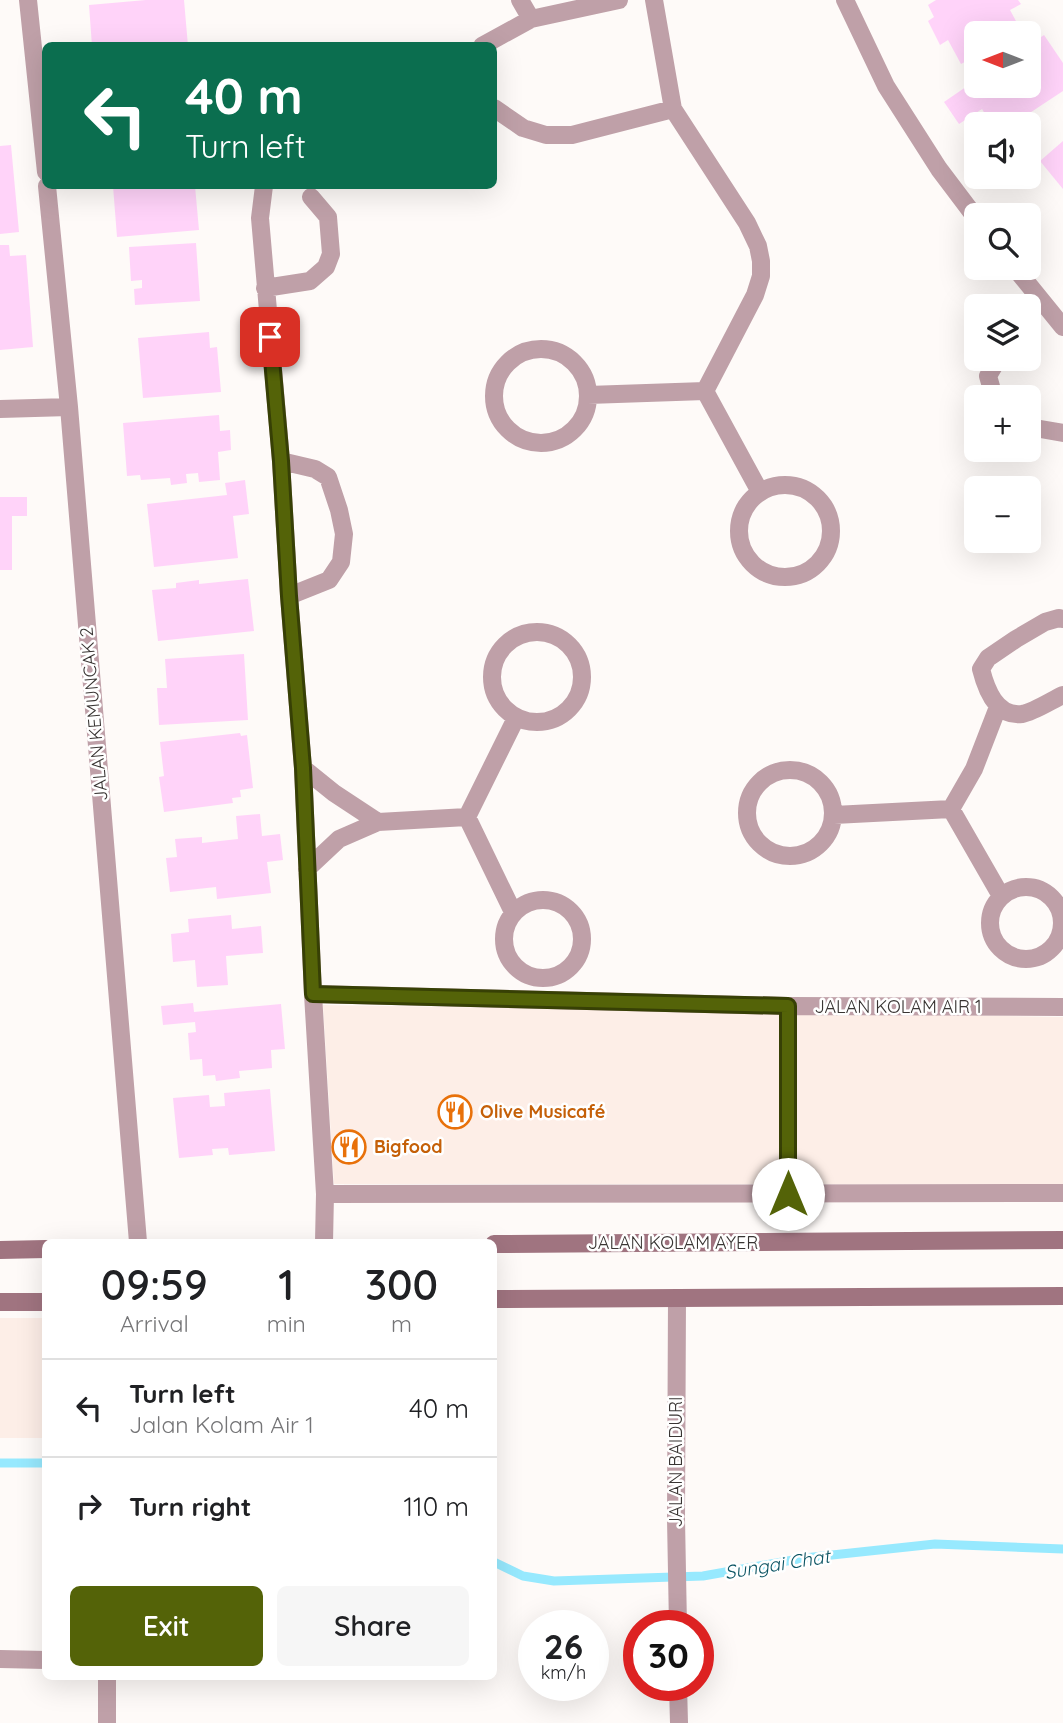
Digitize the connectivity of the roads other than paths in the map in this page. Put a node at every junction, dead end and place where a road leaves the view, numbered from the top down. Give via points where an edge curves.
1 (29, 0) edge
2 (520, 0) edge
3 (619, 0) edge
4 (654, 0) edge
5 (845, 0) edge
6 (531, 19) junction
7 (489, 42) edge
8 (673, 108) junction
9 (497, 110) edge
10 (42, 132) edge
11 (47, 189) edge
12 (264, 189) edge
13 (311, 197) dead end
14 (965, 203) edge
15 (265, 288) junction
16 (1041, 309) edge
17 (1063, 327) edge
18 (705, 391) junction
19 (588, 396) junction
20 (69, 407) junction
21 (0, 409) edge
22 (1041, 429) edge
23 (1063, 433) edge
24 (281, 461) junction
25 (760, 492) junction
26 (289, 596) junction
27 (1063, 619) edge
28 (1063, 695) edge
29 (998, 707) junction
30 (516, 718) junction
31 (303, 768) junction
32 (951, 809) junction
33 (834, 814) junction
34 (467, 817) junction
35 (378, 822) junction
36 (307, 869) junction
37 (1001, 896) junction
38 (513, 912) junction
39 (313, 994) junction
40 (788, 1006) junction
41 (1063, 1007) edge
42 (788, 1194) junction
43 (1063, 1194) edge
44 (325, 1195) junction
45 (138, 1239) edge
46 (324, 1239) edge
47 (1063, 1240) edge
48 (497, 1244) edge
49 (42, 1249) edge
50 (0, 1250) edge
51 (1063, 1296) edge
52 (677, 1298) junction
53 (497, 1299) edge
54 (0, 1302) edge
55 (42, 1302) edge
56 (678, 1610) edge
57 (0, 1659) edge
58 (42, 1660) edge
59 (107, 1680) edge
60 (678, 1701) edge
61 (107, 1723) edge
62 (679, 1723) edge

1 - 10 street
2 - 6 street
3 - 6 street
4 - 8 street
5 - 14 street via 886,86
6 - 7 street
8 - 9 street via 572,135 546,135 523,128
8 - 18 street via 747,223 761,261 755,295
11 - 20 street, JALAN KEMUNCAK 2
12 - 15 street via 260,218
13 - 15 street via 328,217 331,254 326,267 310,281
15 - 24 street
16 - 17 street
18 - 19 street
18 - 25 street
19 - 19 street via 579,424 568,434 540,442 526,440 502,422 494,393 506,364 519,354 550,349 577,366
20 - 21 street
20 - 45 street, JALAN KEMUNCAK 2
22 - 23 street
24 - 26 street
24 - 26 street via 328,477 344,534 341,562 329,580
25 - 25 street via 773,486 802,488 824,507 831,535 820,562 807,572 777,577 750,562 738,533 748,503
26 - 31 street
27 - 29 street via 1045,622 988,658 981,668 983,678
28 - 29 street via 1023,714
29 - 32 street via 974,769
30 - 30 street via 496,696 493,682 498,654 520,635 534,632 562,639 580,664 580,694 560,717 546,722
30 - 34 street
31 - 35 street
31 - 36 street
32 - 33 street
32 - 37 street
33 - 33 street via 831,828 814,850 788,857 774,854 753,837 746,809 758,782 785,769 800,770 825,786
34 - 35 street
34 - 38 street
35 - 36 street via 339,839
36 - 39 street
37 - 37 street via 1012,889 1037,888 1057,903 1062,928 1051,950 1042,957 1019,960 999,948 990,916
38 - 38 street via 537,899 564,904 581,925 583,939 574,964 552,977 540,978 518,969 505,948 504,935
39 - 40 street, JALAN KOLAM AIR 1
39 - 44 street
40 - 41 street, JALAN KOLAM AIR 1
40 - 42 street
42 - 43 street
42 - 44 street
44 - 46 street
47 - 48 main road, JALAN KOLAM AYER
49 - 50 main road
51 - 52 main road
52 - 53 main road
52 - 56 street, JALAN BAIDURI
54 - 55 main road
57 - 58 street
59 - 61 street
60 - 62 street

